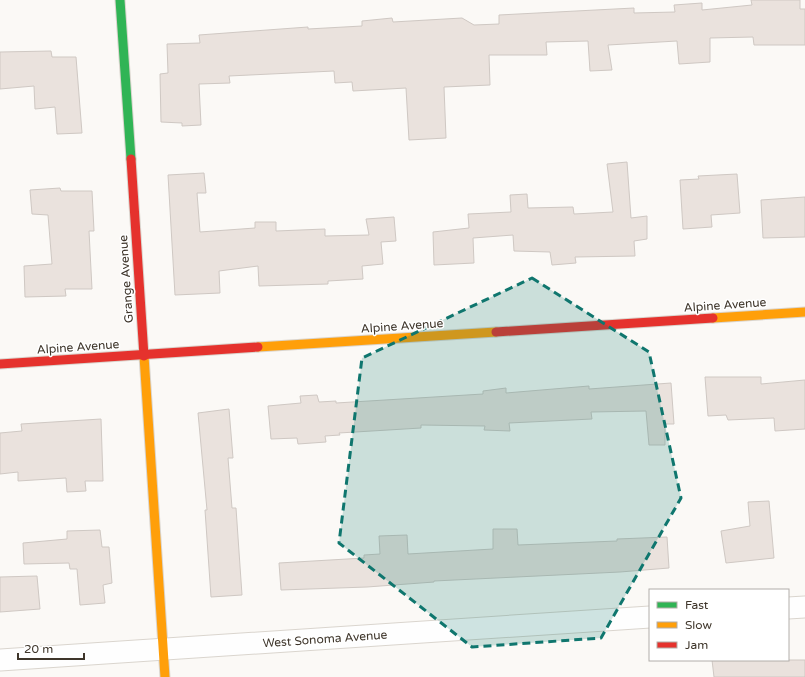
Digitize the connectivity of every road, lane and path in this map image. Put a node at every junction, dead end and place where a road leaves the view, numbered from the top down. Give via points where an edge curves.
1 (120, 0) edge
2 (805, 312) edge
3 (143, 354) junction
4 (0, 364) edge
5 (805, 607) edge
6 (789, 608) edge
7 (649, 617) edge
8 (163, 649) junction
9 (0, 660) edge
10 (165, 677) edge

1 - 3 street, Grange Avenue
2 - 3 street, Alpine Avenue
3 - 4 street, Alpine Avenue
3 - 8 street, Grange Avenue
5 - 6 street
7 - 8 street, West Sonoma Avenue
8 - 9 street, West Sonoma Avenue
8 - 10 street, Grange Avenue

